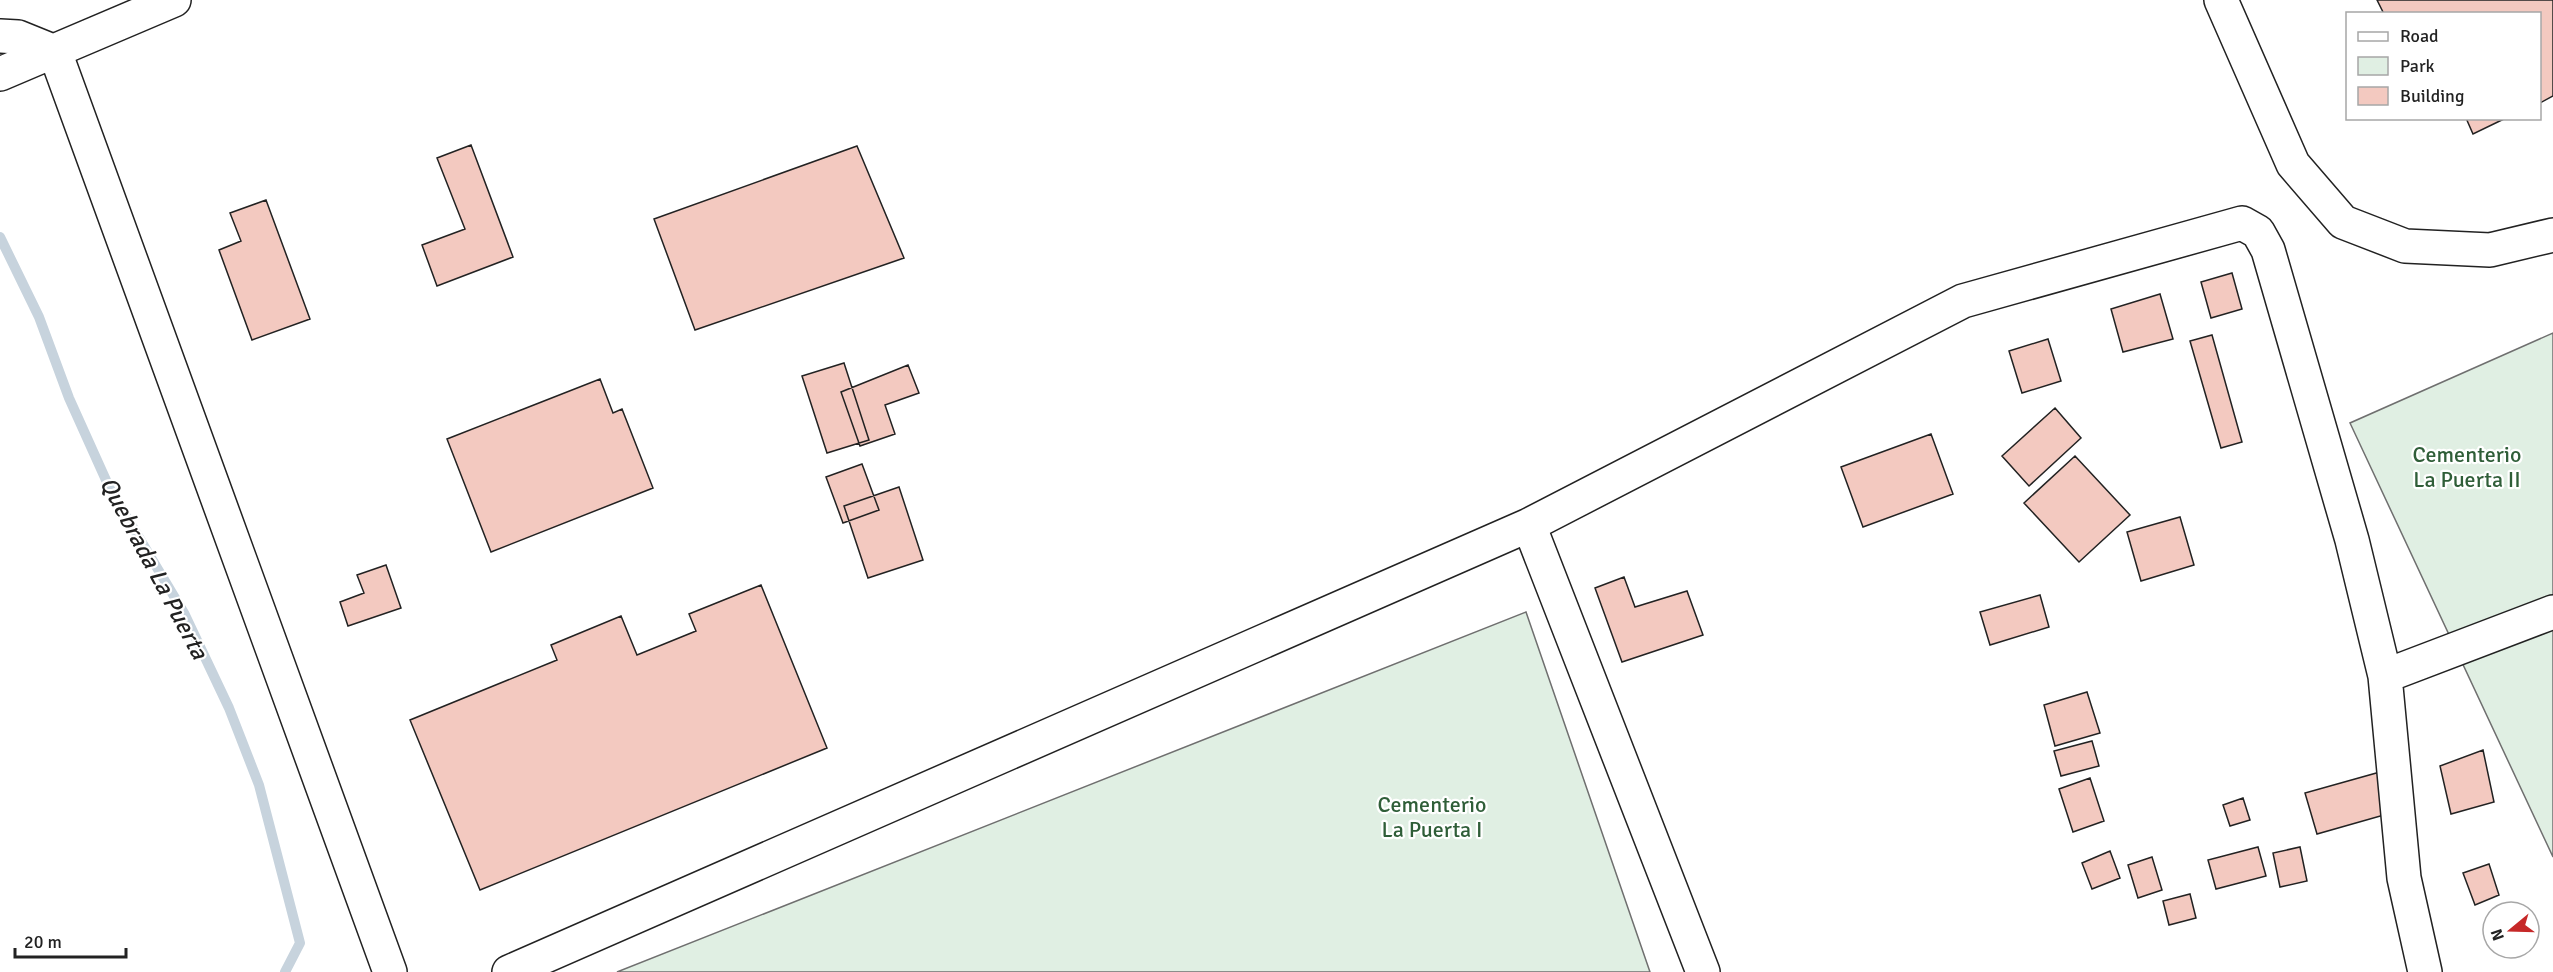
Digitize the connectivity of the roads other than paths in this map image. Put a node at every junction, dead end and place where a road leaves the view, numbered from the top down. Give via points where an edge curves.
1 (174, 0) edge
2 (2221, 0) edge
3 (0, 36) edge
4 (55, 52) junction
5 (0, 74) edge
6 (2553, 235) edge
7 (1529, 525) junction
8 (2553, 612) edge
9 (2385, 676) junction
10 (390, 972) edge
11 (509, 972) edge
12 (1703, 972) edge
13 (2425, 972) edge

1 - 4 main road
2 - 6 main road via 2293,164 2343,222 2405,246 2490,250
3 - 4 main road via 18,37
4 - 5 main road
4 - 10 main road
7 - 9 main road via 1963,302 2242,223 2258,232 2268,250 2352,540
7 - 11 main road
7 - 12 main road
8 - 9 main road
9 - 13 main road via 2404,878

